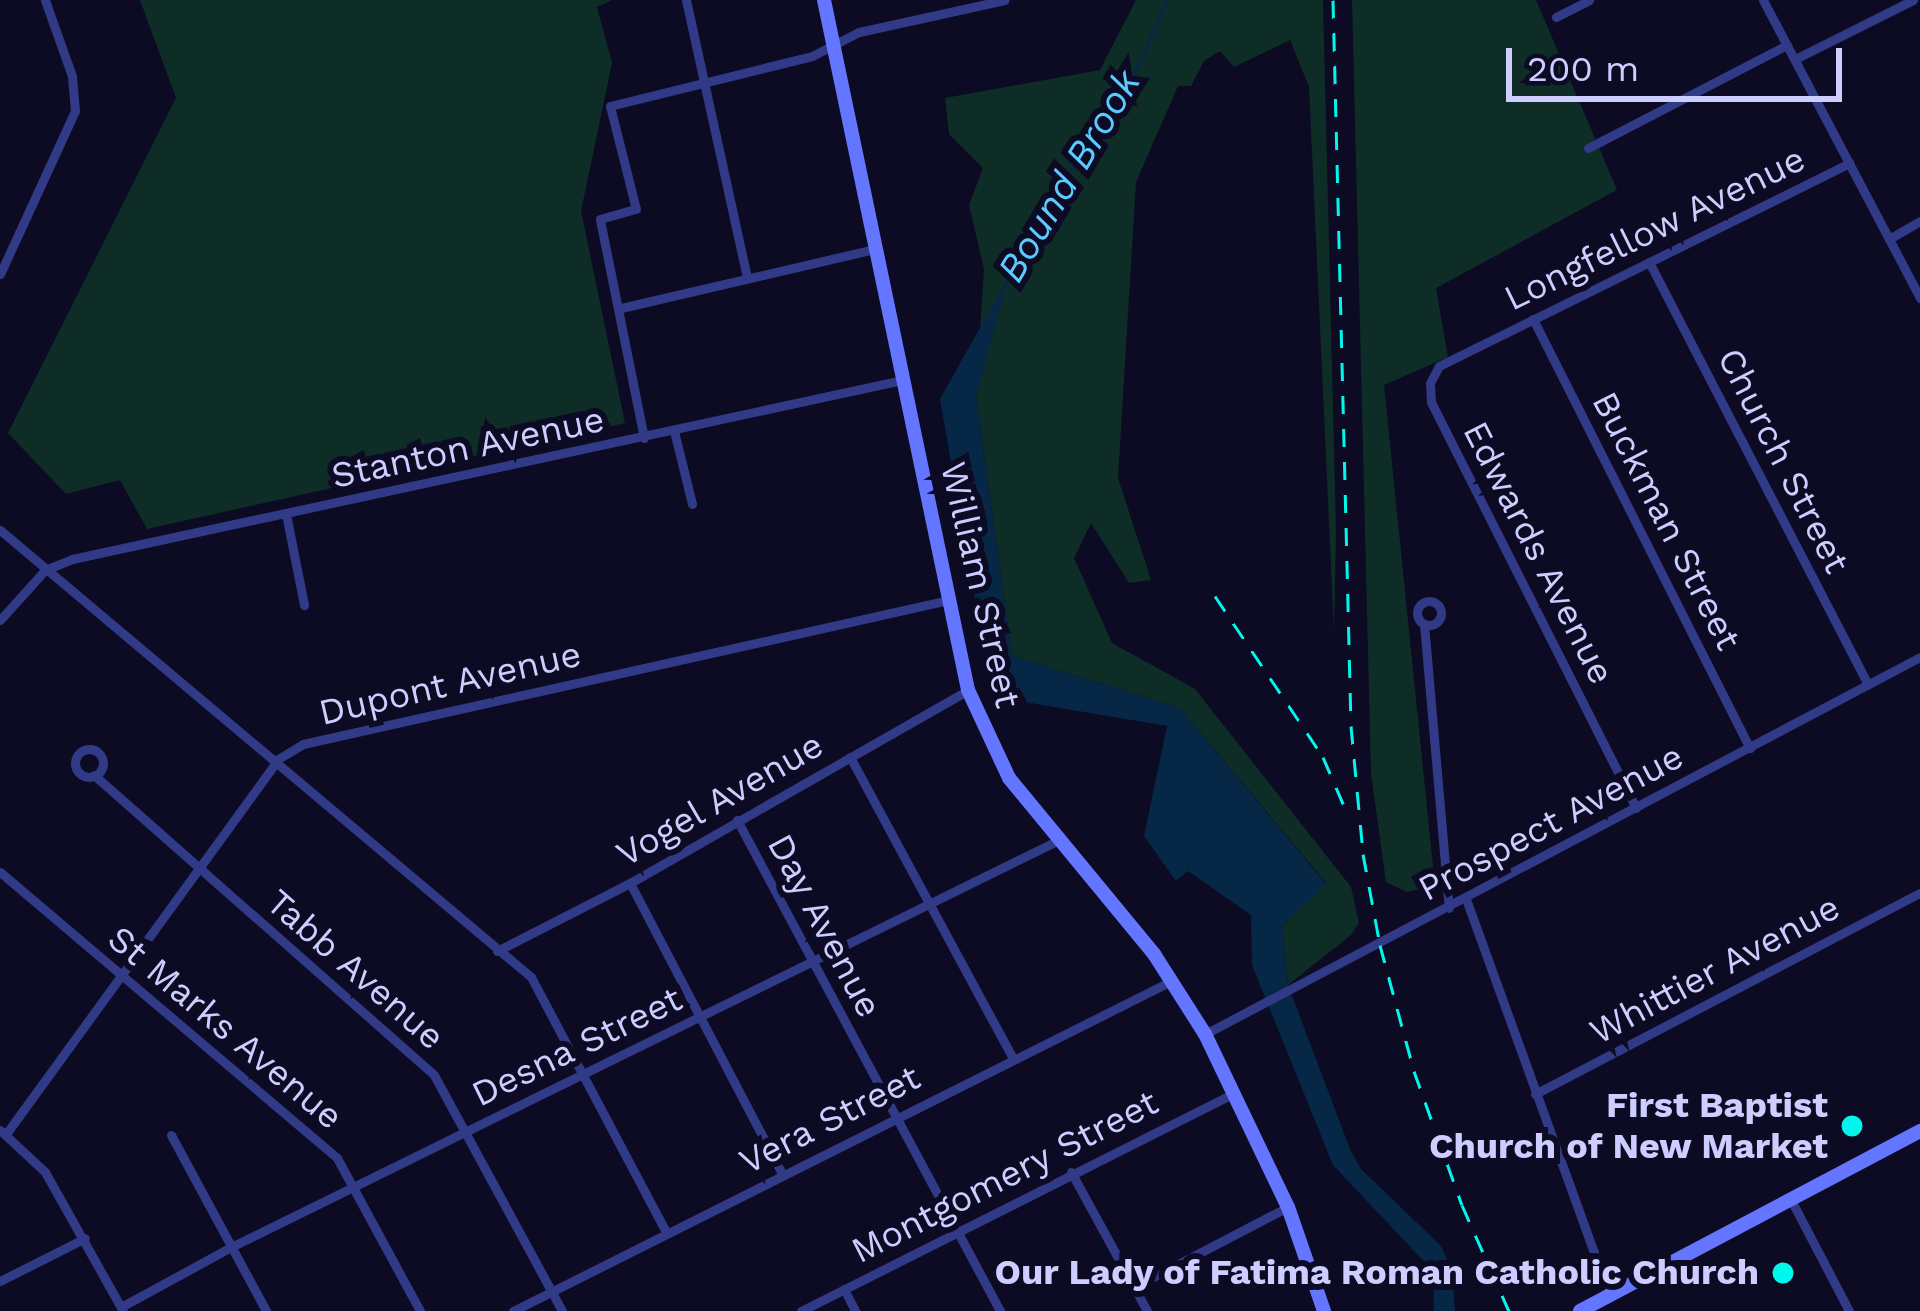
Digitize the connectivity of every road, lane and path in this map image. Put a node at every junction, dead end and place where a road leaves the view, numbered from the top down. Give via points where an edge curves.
1 (45, 0) edge
2 (686, 0) edge
3 (824, 0) edge
4 (1005, 0) edge
5 (1589, 0) edge
6 (1763, 0) edge
7 (1912, 0) edge
8 (1556, 16) dead end
9 (1787, 45) junction
10 (832, 46) junction
11 (1795, 59) junction
12 (703, 80) junction
13 (1588, 148) dead end
14 (1849, 163) junction
15 (1920, 221) edge
16 (1889, 239) junction
17 (875, 249) junction
18 (1649, 262) junction
19 (0, 274) edge
20 (747, 278) junction
21 (1920, 298) edge
22 (621, 308) junction
23 (1534, 320) junction
24 (1484, 344) joint
25 (902, 380) junction
26 (674, 431) junction
27 (644, 437) junction
28 (692, 505) dead end
29 (286, 514) junction
30 (0, 530) edge
31 (45, 570) junction
32 (949, 600) junction
33 (304, 604) dead end
34 (0, 620) edge
35 (1424, 624) dead end
36 (1920, 657) edge
37 (1868, 685) junction
38 (968, 691) junction
39 (1750, 748) junction
40 (850, 757) junction
41 (278, 759) junction
42 (94, 776) dead end
43 (1636, 808) junction
44 (737, 820) junction
45 (1059, 840) junction
46 (199, 868) junction
47 (0, 872) edge
48 (630, 883) junction
49 (1920, 893) edge
50 (1466, 899) junction
51 (927, 903) junction
52 (1449, 908) junction
53 (497, 951) junction
54 (812, 961) junction
55 (122, 976) junction
56 (1173, 980) junction
57 (699, 1016) junction
58 (1205, 1034) junction
59 (1013, 1059) junction
60 (581, 1075) junction
61 (1234, 1093) junction
62 (1535, 1094) junction
63 (895, 1118) junction
64 (3, 1132) edge
65 (465, 1132) junction
66 (1920, 1132) edge
67 (170, 1136) dead end
68 (1071, 1172) junction
69 (782, 1174) junction
70 (354, 1186) junction
71 (1790, 1198) junction
72 (1288, 1208) junction
73 (666, 1232) junction
74 (956, 1233) junction
75 (85, 1238) junction
76 (231, 1247) junction
77 (0, 1281) edge
78 (1134, 1287) junction
79 (844, 1289) junction
80 (551, 1292) junction
81 (1609, 1295) junction
82 (122, 1309) edge
83 (266, 1311) edge
84 (420, 1311) edge
85 (513, 1311) edge
86 (562, 1311) edge
87 (801, 1311) edge
88 (856, 1311) edge
89 (1000, 1311) edge
90 (1147, 1311) edge
91 (1324, 1311) edge
92 (1580, 1311) edge
93 (1849, 1311) edge

1 - 19 street via 72,76 75,111
2 - 12 street
3 - 10 main road, William Street
4 - 10 street via 859,32
5 - 8 street
6 - 9 street
7 - 11 street
9 - 11 street
9 - 13 street
10 - 12 street
10 - 17 main road, William Street
11 - 14 street
12 - 20 street
12 - 22 street via 610,106 636,209 600,219
14 - 16 street
14 - 18 street, Longfellow Avenue
15 - 16 street
16 - 21 street
17 - 20 street
17 - 25 main road, William Street
18 - 23 street, Longfellow Avenue
18 - 37 street, Church Street
20 - 22 street
22 - 27 street
23 - 24 street, Longfellow Avenue
23 - 39 street, Buckman Street
24 - 43 street, Edwards Avenue via 1439,366 1431,402
25 - 26 street, Stanton Avenue
25 - 32 main road, William Street
26 - 27 street, Stanton Avenue
26 - 28 street
27 - 29 street, Stanton Avenue
29 - 31 street, Stanton Avenue
29 - 33 street
30 - 31 street
31 - 34 street
31 - 41 street
32 - 38 main road, William Street
32 - 41 street, Dupont Avenue via 303,744
35 - 52 street
36 - 37 street, Prospect Avenue
37 - 39 street, Prospect Avenue
38 - 40 street, Vogel Avenue
38 - 45 main road, William Street via 1010,778
39 - 43 street, Prospect Avenue
40 - 44 street, Vogel Avenue
40 - 51 street
41 - 46 street, Dupont Avenue
41 - 53 street
42 - 46 street, Tabb Avenue
43 - 50 street, Prospect Avenue
44 - 48 street, Vogel Avenue
44 - 54 street, Day Avenue
45 - 51 street, Desna Street
45 - 56 main road, William Street
46 - 55 street, Dupont Avenue
46 - 65 street, Tabb Avenue via 434,1075
47 - 55 street, St Marks Avenue
48 - 53 street, Vogel Avenue
48 - 57 street
49 - 62 street, Whittier Avenue
50 - 52 street, Prospect Avenue
50 - 62 street
51 - 54 street, Desna Street
51 - 59 street
52 - 58 street, Prospect Avenue
53 - 60 street via 531,977
54 - 57 street, Desna Street
54 - 63 street, Day Avenue
55 - 64 street, Dupont Avenue
55 - 70 street, St Marks Avenue via 337,1159
56 - 58 main road, William Street
56 - 59 street, Vera Street
57 - 60 street, Desna Street
57 - 69 street
58 - 61 main road, William Street
59 - 63 street, Vera Street
60 - 65 street, Desna Street
60 - 73 street
61 - 68 street, Montgomery Street
61 - 72 main road, William Street
62 - 81 street
63 - 69 street, Vera Street
63 - 74 street, Day Avenue
64 - 75 street via 45,1172
65 - 70 street, Desna Street
65 - 80 street, Tabb Avenue
66 - 71 main road
67 - 76 street
68 - 74 street, Montgomery Street
68 - 78 street
69 - 73 street, Vera Street
70 - 76 street, Desna Street
70 - 84 street, St Marks Avenue
71 - 81 main road
71 - 93 street
72 - 78 street
72 - 91 main road, William Street
73 - 80 street, Vera Street
74 - 79 street, Montgomery Street
74 - 89 street, Day Avenue
75 - 77 street
75 - 82 street
76 - 82 street, Desna Street
76 - 83 street
78 - 90 street
79 - 87 street, Montgomery Street
79 - 88 street
80 - 85 street, Vera Street
80 - 86 street, Tabb Avenue
81 - 92 main road

